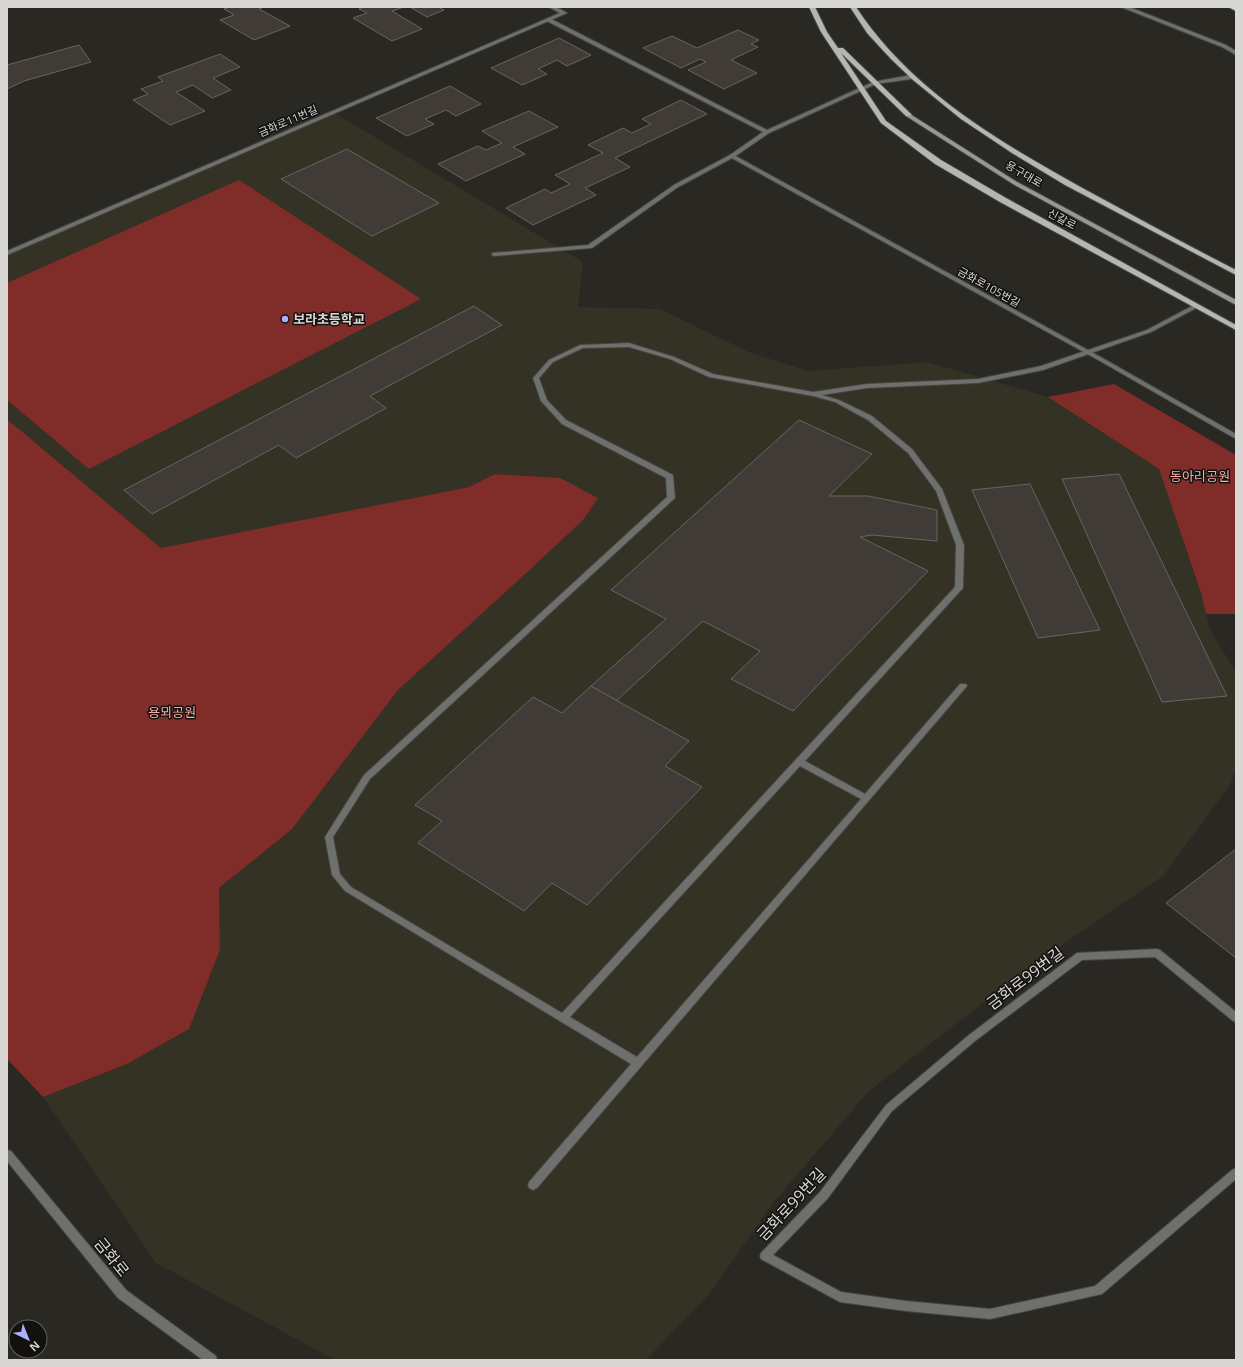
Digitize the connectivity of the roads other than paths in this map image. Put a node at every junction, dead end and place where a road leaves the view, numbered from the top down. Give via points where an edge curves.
1 (552, 7) edge
2 (812, 7) edge
3 (853, 7) edge
4 (1124, 7) edge
5 (1232, 7) edge
6 (1236, 9) edge
7 (549, 20) junction
8 (824, 32) junction
9 (1236, 53) edge
10 (912, 77) junction
11 (874, 83) junction
12 (861, 89) junction
13 (908, 115) joint
14 (883, 122) joint
15 (767, 132) junction
16 (732, 156) junction
17 (7, 253) edge
18 (494, 254) dead end
19 (1236, 273) edge
20 (1236, 303) edge
21 (1196, 306) junction
22 (1236, 328) edge
23 (1087, 352) junction
24 (813, 394) junction
25 (1236, 437) edge
26 (964, 686) dead end
27 (799, 762) junction
28 (866, 798) junction
29 (563, 1018) junction
30 (1236, 1018) edge
31 (638, 1063) junction
32 (7, 1154) edge
33 (1236, 1173) edge
34 (533, 1185) dead end
35 (212, 1360) edge

1 - 7 street, 금화로11번길 via 564,13
2 - 8 main road, 용구대로
3 - 10 main road, 용구대로 via 871,34
4 - 9 street
5 - 6 highway
7 - 15 street
7 - 17 street, 금화로11번길
8 - 11 main road, 용구대로
8 - 12 main road, 용구대로
10 - 11 street
10 - 19 main road, 용구대로 via 949,107 1014,152
11 - 12 street
11 - 13 main road, 용구대로
12 - 14 main road, 용구대로
12 - 15 street
13 - 20 main road, 용구대로 via 1015,183
14 - 21 main road, 신갈로 via 938,162 1002,200
15 - 16 street
16 - 18 street via 676,186 590,247
16 - 23 street, 금화로105번길
21 - 22 main road, 신갈로
21 - 23 street via 1149,331
23 - 24 street via 1043,368 978,381 867,386
23 - 25 street, 금화로105번길
24 - 27 street via 837,400 870,418 910,451 939,491 960,545 959,588
24 - 29 street via 711,376 672,358 629,345 582,346 550,360 536,378 544,401 564,422 670,477 672,498 367,777 329,838 336,875 348,889
26 - 28 street
27 - 28 street
27 - 29 street
28 - 31 street
29 - 31 street
30 - 33 street, 금화로99번길 via 1157,953 1080,956 972,1038 889,1108 824,1195 765,1256 840,1297 990,1314 1098,1290
31 - 34 street
32 - 35 street, 금화로 via 122,1294

